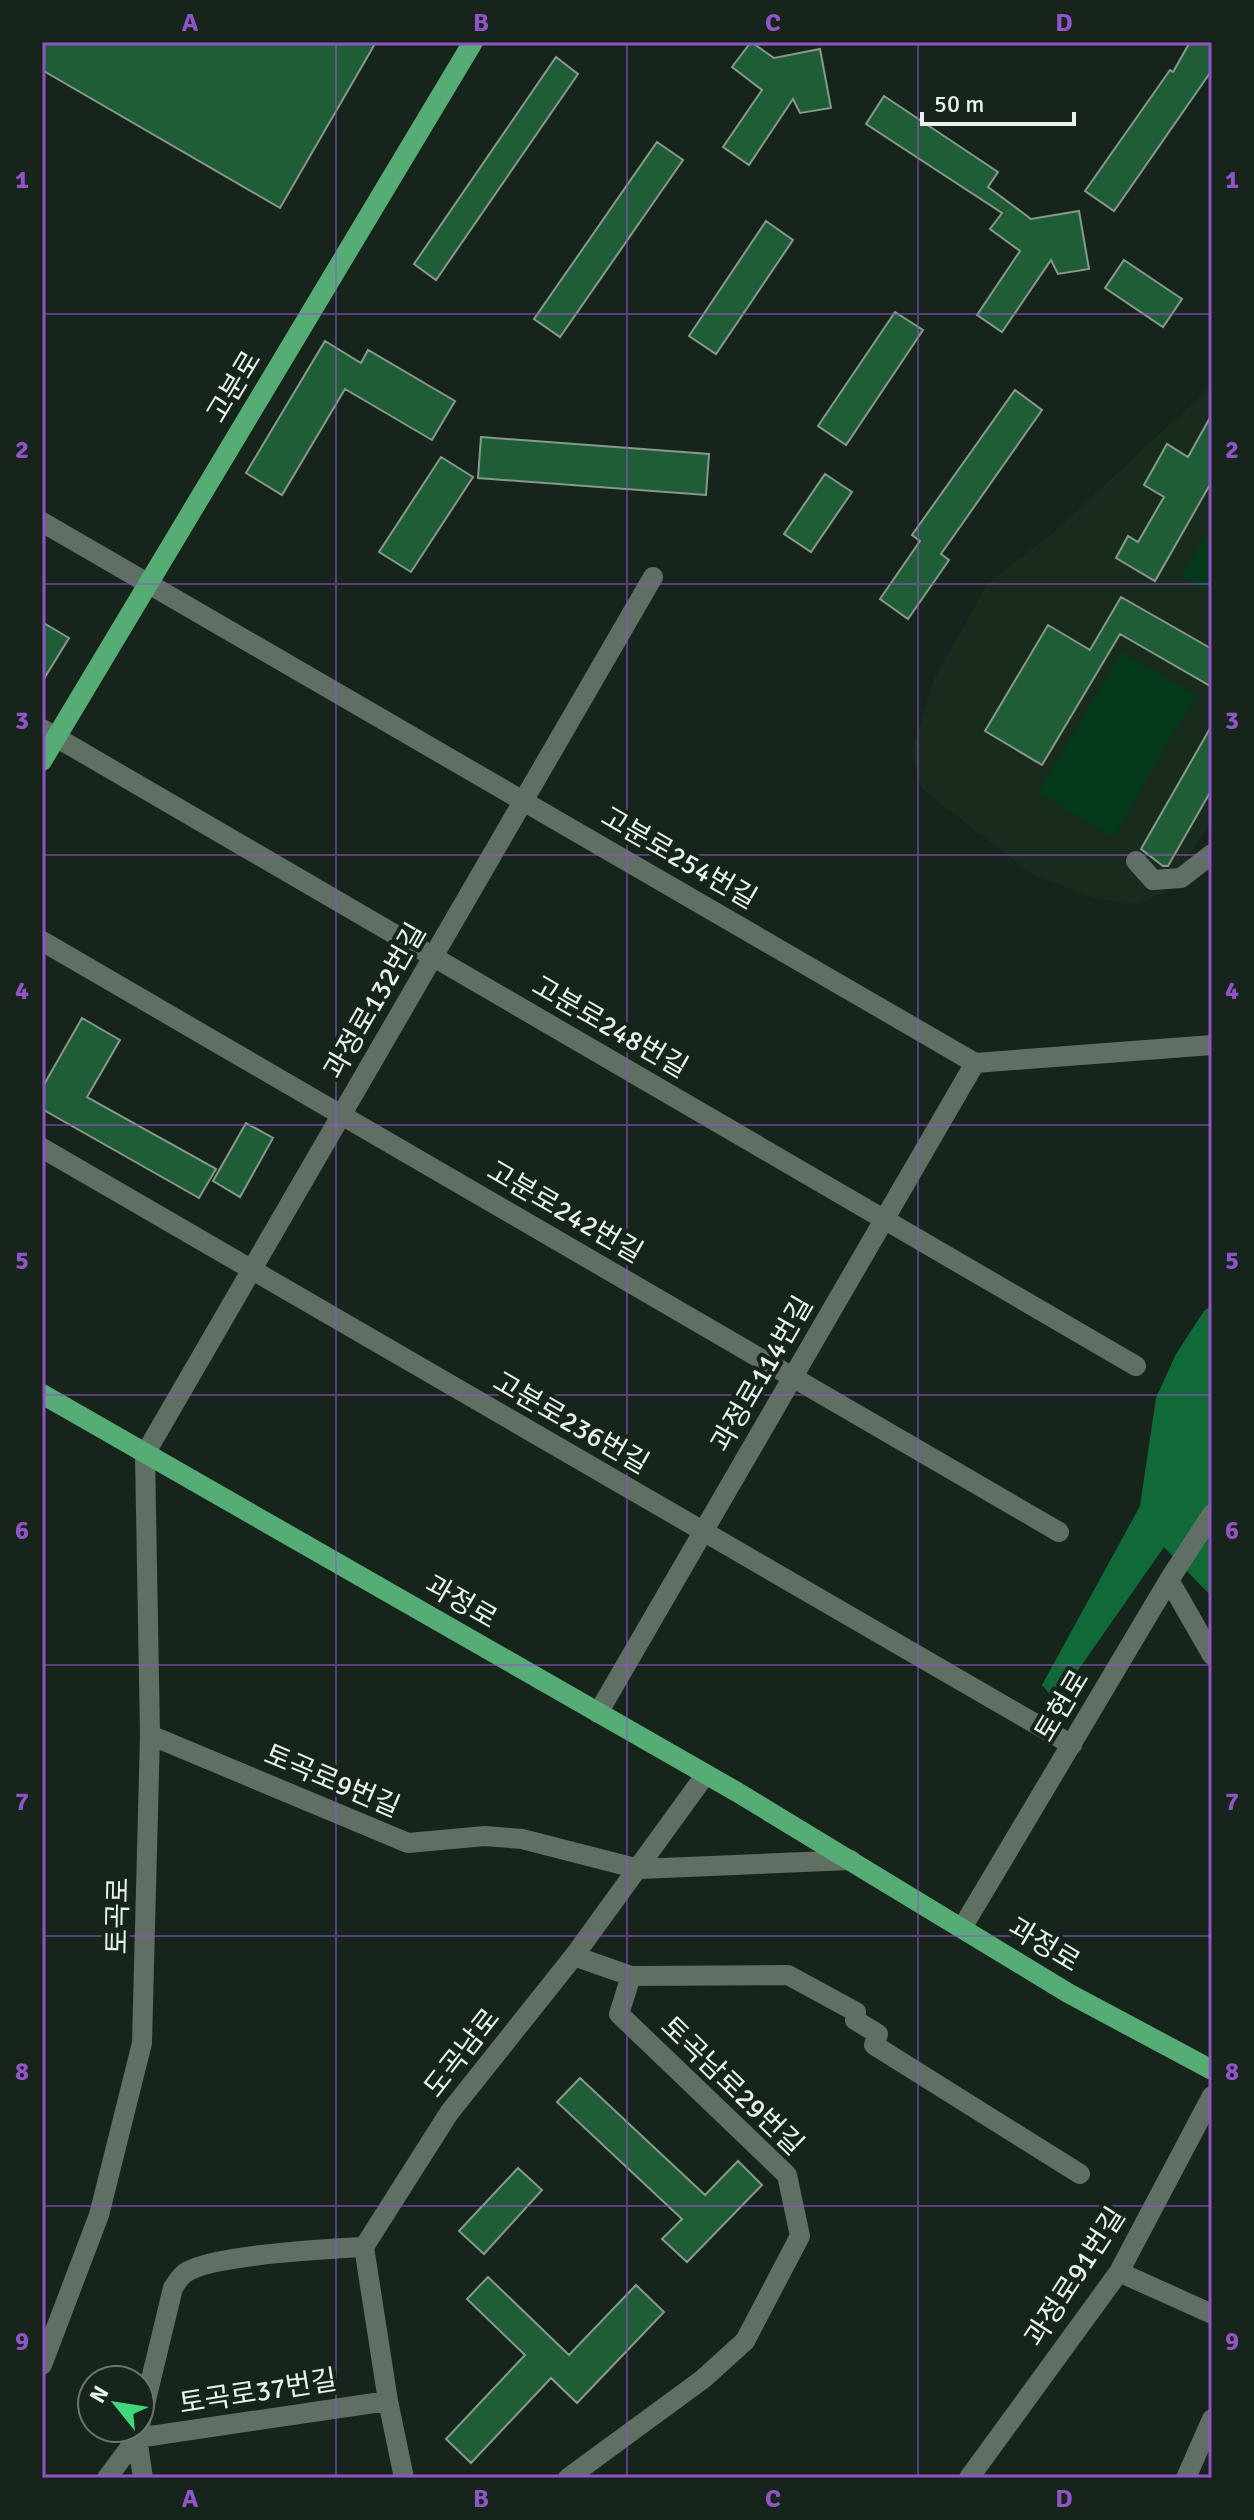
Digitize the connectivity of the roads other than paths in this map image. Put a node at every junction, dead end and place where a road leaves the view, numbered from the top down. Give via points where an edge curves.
1 (473, 42) edge
2 (42, 522) edge
3 (653, 577) dead end
4 (149, 582) junction
5 (49, 733) edge
6 (42, 761) edge
7 (524, 800) junction
8 (1212, 854) edge
9 (1136, 861) dead end
10 (42, 941) edge
11 (433, 956) junction
12 (1212, 1045) edge
13 (975, 1063) junction
14 (341, 1115) junction
15 (42, 1148) edge
16 (884, 1219) junction
17 (252, 1270) junction
18 (1136, 1366) dead end
19 (793, 1377) junction
20 (42, 1394) edge
21 (145, 1454) junction
22 (1212, 1514) edge
23 (703, 1532) junction
24 (1059, 1532) dead end
25 (1169, 1580) junction
26 (1212, 1655) edge
27 (598, 1713) junction
28 (150, 1735) junction
29 (1072, 1745) junction
30 (706, 1774) junction
31 (851, 1860) junction
32 (639, 1869) junction
33 (962, 1928) junction
34 (574, 1956) junction
35 (631, 1976) junction
36 (1212, 2070) edge
37 (1212, 2096) edge
38 (1080, 2174) dead end
39 (364, 2247) junction
40 (1119, 2272) junction
41 (1212, 2314) edge
42 (155, 2364) edge
43 (42, 2365) edge
44 (388, 2401) junction
45 (1212, 2419) edge
46 (156, 2428) edge
47 (130, 2444) edge
48 (140, 2444) edge
49 (107, 2478) edge
50 (143, 2478) edge
51 (404, 2478) edge
52 (568, 2478) edge
53 (969, 2478) edge
54 (1186, 2478) edge

1 - 4 main road, 고분로
2 - 4 street, 고분로254번길
3 - 7 street, 과정로132번길
4 - 5 main road, 고분로
4 - 7 street, 고분로254번길
5 - 6 main road, 고분로
5 - 11 street, 고분로248번길
7 - 11 street, 과정로132번길
7 - 13 street, 고분로254번길
8 - 9 street via 1181,878 1153,880
10 - 14 street, 고분로242번길
11 - 14 street, 과정로132번길
11 - 16 street, 고분로248번길
12 - 13 street
13 - 16 street, 과정로114번길
14 - 17 street, 과정로132번길
14 - 19 street, 고분로242번길
15 - 17 street, 고분로236번길
16 - 18 street, 고분로248번길
16 - 19 street, 과정로114번길
17 - 21 street, 과정로132번길
17 - 23 street, 고분로236번길
19 - 23 street, 과정로114번길
19 - 24 street, 고분로242번길
20 - 21 main road, 과정로
21 - 27 main road, 과정로
21 - 28 street, 토곡로
22 - 25 street, 토현로
23 - 27 street, 과정로114번길
23 - 29 street, 고분로236번길
25 - 26 street
25 - 29 street, 토현로
27 - 30 main road, 과정로
28 - 32 street, 토곡로9번길 via 408,1843 485,1836 522,1839
28 - 43 street, 토곡로 via 142,2043 99,2215
29 - 33 street, 토현로
30 - 31 main road, 과정로
30 - 32 street, 도곡남로
31 - 32 street
31 - 33 main road, 과정로
32 - 34 street, 도곡남로
33 - 36 main road, 과정로 via 1068,1993
34 - 35 street
34 - 39 street, 도곡남로 via 449,2113
35 - 38 street via 788,1975 856,2012 855,2020 878,2034 874,2045
35 - 52 street, 토곡남로29번길 via 619,2014 787,2175 800,2236 745,2341 703,2379
37 - 40 street, 과정로91번길
39 - 42 street via 266,2255 183,2274 173,2288
39 - 44 street
40 - 41 street
40 - 53 street, 과정로91번길
44 - 46 street, 토곡로37번길
44 - 51 street
45 - 54 street
47 - 49 street
48 - 50 street

